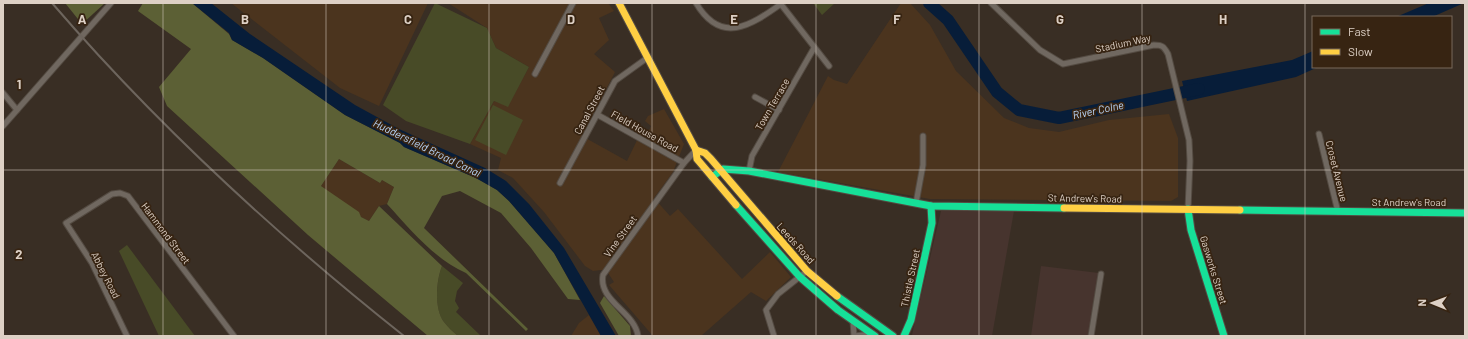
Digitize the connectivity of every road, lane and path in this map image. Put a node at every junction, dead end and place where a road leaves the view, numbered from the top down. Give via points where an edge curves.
1 (111, 3) edge
2 (573, 3) edge
3 (619, 3) edge
4 (696, 3) edge
5 (991, 3) edge
6 (780, 4) edge
7 (814, 48) junction
8 (647, 58) junction
9 (829, 66) dead end
10 (535, 74) dead end
11 (3, 93) edge
12 (755, 97) dead end
13 (17, 110) junction
14 (779, 110) junction
15 (598, 115) junction
16 (3, 126) edge
17 (1319, 134) dead end
18 (923, 136) dead end
19 (696, 150) junction
20 (684, 163) junction
21 (719, 170) junction
22 (749, 171) junction
23 (712, 177) junction
24 (560, 183) dead end
25 (916, 203) junction
26 (930, 206) junction
27 (948, 206) junction
28 (1188, 209) junction
29 (1338, 212) junction
30 (1465, 213) edge
31 (66, 223) joint
32 (932, 223) junction
33 (807, 271) junction
34 (1101, 274) dead end
35 (800, 277) junction
36 (853, 320) junction
37 (874, 335) edge
38 (127, 336) edge
39 (234, 336) edge
40 (638, 336) edge
41 (774, 336) edge
42 (854, 336) edge
43 (894, 336) edge
44 (904, 336) edge
45 (1091, 336) edge
46 (1224, 336) edge

1 - 13 street
2 - 10 street
3 - 8 main road, Leeds Road
4 - 6 street via 705,16 715,24 729,28 745,27
5 - 28 street, Stadium Way via 1040,50 1063,64 1160,45 1164,47 1168,54 1188,140
6 - 7 street
7 - 9 street
7 - 14 street, Town Terrace
8 - 15 street, Canal Street via 615,81
8 - 19 main road, Leeds Road
11 - 13 street
12 - 14 street
13 - 16 street
14 - 22 street, Town Terrace via 752,156
15 - 20 street, Field House Road
15 - 24 street, Canal Street
17 - 29 street, Croset Avenue
18 - 25 street via 923,165
19 - 20 street, Vine Street
19 - 21 main road, Leeds Road via 705,153
19 - 23 main road, Leeds Road via 697,159
20 - 40 street, Vine Street via 603,275 604,291 637,328
21 - 22 main road, St Andrew's Road
21 - 23 main road
21 - 33 main road, Leeds Road
22 - 25 main road, St Andrew's Road
23 - 35 main road, Leeds Road
25 - 26 main road, St Andrew's Road
26 - 27 main road, St Andrew's Road
26 - 32 main road, Thistle Street
27 - 28 main road, St Andrew's Road
27 - 32 main road, Thistle Street via 940,210
28 - 29 main road, St Andrew's Road
28 - 46 main road, Gasworks Street via 1191,230
29 - 30 main road, St Andrew's Road
31 - 38 street, Abbey Road via 92,263
31 - 39 street, Hammond Street via 112,194 128,196
32 - 44 main road, Thistle Street via 911,320
33 - 35 street
33 - 43 main road, Leeds Road via 839,299
34 - 45 street
35 - 36 main road, Leeds Road
35 - 41 street via 778,294 766,310
36 - 37 main road, Leeds Road
36 - 42 street
37 - 42 street

